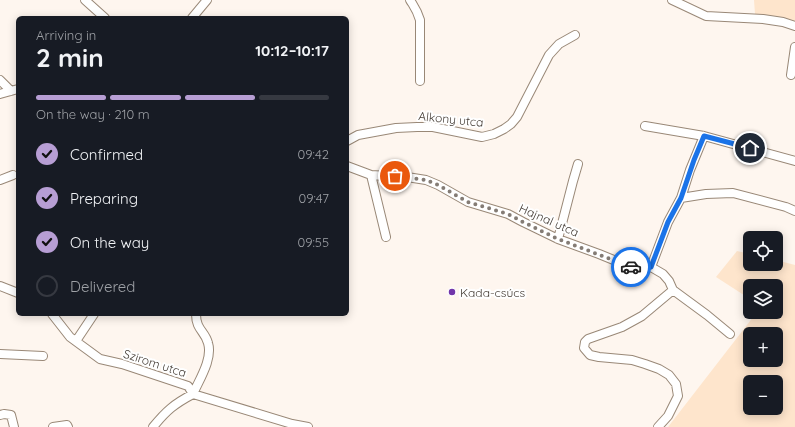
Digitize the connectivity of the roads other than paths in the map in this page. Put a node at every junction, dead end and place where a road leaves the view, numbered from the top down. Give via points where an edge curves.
1 (85, 0) edge
2 (207, 0) edge
3 (410, 0) edge
4 (672, 0) edge
5 (103, 16) edge
6 (194, 16) edge
7 (795, 26) edge
8 (575, 35) dead end
9 (795, 47) edge
10 (791, 75) dead end
11 (0, 80) edge
12 (420, 81) dead end
13 (14, 90) edge
14 (0, 94) edge
15 (645, 126) dead end
16 (704, 136) junction
17 (349, 140) edge
18 (795, 161) edge
19 (578, 164) dead end
20 (349, 167) edge
21 (13, 175) dead end
22 (371, 175) junction
23 (0, 180) edge
24 (681, 198) junction
25 (795, 211) edge
26 (386, 237) dead end
27 (558, 239) junction
28 (651, 267) junction
29 (0, 286) edge
30 (673, 290) junction
31 (16, 292) edge
32 (54, 316) edge
33 (93, 316) edge
34 (196, 316) edge
35 (730, 334) dead end
36 (76, 341) junction
37 (0, 354) edge
38 (43, 356) dead end
39 (193, 394) junction
40 (0, 415) edge
41 (14, 427) edge
42 (53, 427) edge
43 (68, 427) edge
44 (153, 427) edge
45 (308, 427) edge
46 (658, 427) edge

1 - 5 street
2 - 6 street
3 - 12 street via 420,20
4 - 7 street via 706,16 763,19
8 - 17 street, Alkony utca via 559,44 549,55 517,117 504,130 482,137 433,128 396,128 358,135
9 - 10 street
11 - 13 street
13 - 14 street
15 - 16 street
16 - 18 street
16 - 24 street
19 - 27 street
20 - 22 street, Hajnal utca
21 - 23 street
22 - 26 street
22 - 27 street, Hajnal utca via 426,180 468,202 508,214
24 - 25 street via 706,194 733,194
24 - 28 street via 668,222
27 - 28 street, Hajnal utca via 631,267
28 - 30 street via 663,274
29 - 31 street
30 - 35 street
30 - 46 street via 642,316 622,327 588,339 584,348 590,355 632,360 669,375 676,384 678,396 668,416
32 - 36 street, Szirom utca
33 - 36 street
34 - 39 street via 210,353
36 - 39 street, Szirom utca via 100,359 188,386
37 - 38 street
39 - 44 street via 178,402
39 - 45 street, Szirom utca
40 - 41 street via 11,415
42 - 43 street

